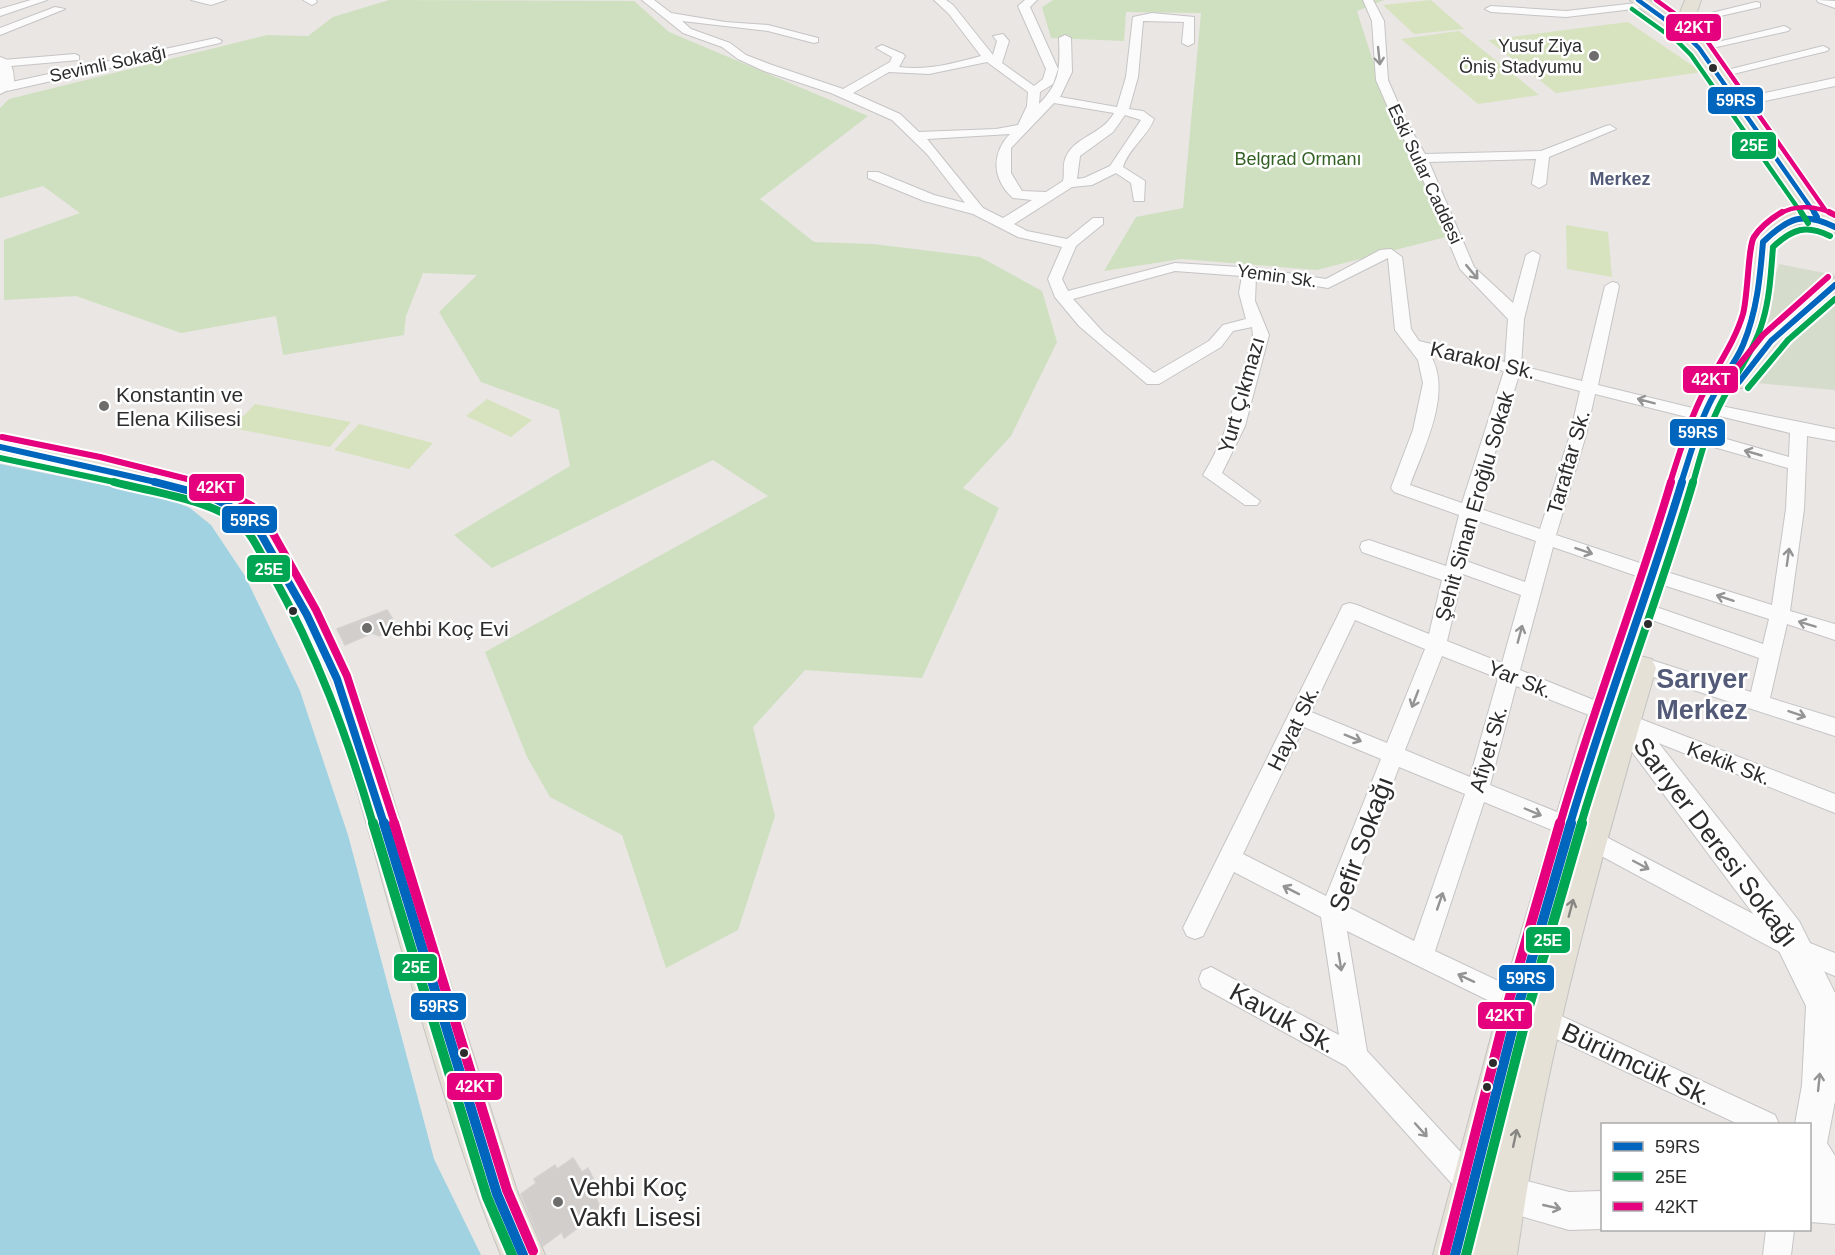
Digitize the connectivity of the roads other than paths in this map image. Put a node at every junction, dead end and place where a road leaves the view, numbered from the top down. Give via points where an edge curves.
1 (42, 0) edge
2 (48, 0) edge
3 (196, 0) edge
4 (221, 0) edge
5 (646, 0) edge
6 (939, 0) edge
7 (1032, 0) edge
8 (1368, 0) edge
9 (1693, 0) edge
10 (1822, 0) edge
11 (1835, 4) edge
12 (1647, 5) edge
13 (1756, 5) dead end
14 (1491, 9) dead end
15 (0, 13) edge
16 (664, 16) junction
17 (1784, 30) dead end
18 (0, 32) edge
19 (1690, 34) junction
20 (999, 36) dead end
21 (1065, 38) dead end
22 (814, 40) dead end
23 (216, 41) dead end
24 (1188, 43) dead end
25 (153, 44) dead end
26 (882, 48) dead end
27 (1823, 49) dead end
28 (993, 61) junction
29 (1, 62) edge
30 (894, 64) junction
31 (1717, 74) junction
32 (1835, 82) edge
33 (3, 88) edge
34 (1034, 92) junction
35 (843, 94) junction
36 (1051, 99) junction
37 (1737, 103) junction
38 (1121, 111) junction
39 (1023, 128) junction
40 (1610, 129) dead end
41 (918, 136) junction
42 (1543, 155) junction
43 (1421, 158) junction
44 (1116, 168) junction
45 (873, 175) dead end
46 (1069, 183) junction
47 (1539, 184) dead end
48 (1052, 194) junction
49 (1139, 198) dead end
50 (978, 211) junction
51 (1829, 219) edge
52 (1098, 221) dead end
53 (1002, 225) junction
54 (1070, 244) junction
55 (1533, 255) dead end
56 (1251, 272) junction
57 (1835, 285) edge
58 (1612, 286) dead end
59 (1062, 297) junction
60 (1516, 319) junction
61 (1255, 322) junction
62 (1765, 325) junction
63 (1414, 344) junction
64 (1513, 367) junction
65 (1589, 385) junction
66 (1711, 422) junction
67 (1799, 429) junction
68 (1835, 435) edge
69 (0, 447) edge
70 (1797, 465) junction
71 (1251, 501) dead end
72 (1468, 513) junction
73 (1546, 538) junction
74 (1369, 547) dead end
75 (1454, 570) junction
76 (1662, 578) junction
77 (1531, 591) junction
78 (1659, 615) junction
79 (1779, 615) junction
80 (1835, 632) edge
81 (1436, 645) junction
82 (1770, 654) junction
83 (1642, 664) junction
84 (1509, 674) junction
85 (1759, 701) junction
86 (1299, 716) junction
87 (1615, 717) junction
88 (1835, 727) edge
89 (1394, 754) junction
90 (1479, 788) junction
91 (1835, 804) edge
92 (1579, 832) junction
93 (1229, 858) junction
94 (1332, 911) junction
95 (1195, 928) dead end
96 (1797, 949) junction
97 (1421, 957) junction
98 (1835, 965) edge
99 (1211, 979) dead end
100 (1530, 1011) junction
101 (1355, 1057) junction
102 (1762, 1123) edge
103 (1811, 1130) edge
104 (1811, 1151) edge
105 (1835, 1181) edge
106 (1487, 1190) junction
107 (1811, 1203) edge
108 (1835, 1205) edge
109 (1601, 1210) edge
110 (1780, 1231) edge
111 (524, 1255) edge
112 (1455, 1255) edge
113 (1495, 1255) edge
114 (1777, 1255) edge

1 - 15 street
2 - 18 street via 58,9
3 - 4 street
5 - 16 street
6 - 28 street via 950,6 967,34
7 - 34 street via 1024,6 1026,14 1052,69 1049,81
8 -> 43 street, Eski Sular Caddesi via 1378,21 1382,80
9 - 19 main road
10 - 11 street
12 - 14 street via 1566,14
12 - 19 main road
13 - 19 street
16 - 22 street via 724,26 768,28
16 - 35 street via 687,32 726,45 742,57
17 - 19 street
19 - 31 main road
20 - 28 street via 1003,41
21 - 36 street via 1066,72
23 - 33 street, Sevimli Sokağı
24 - 38 street via 1190,19 1137,19 1131,80
25 - 29 street via 85,57
26 - 30 street via 899,56
27 - 31 street
28 - 30 street via 900,71 893,69
28 - 34 street
29 - 33 street via 6,69
30 - 35 street
31 - 37 main road
32 - 37 street
34 - 39 street via 1034,106
35 - 41 street via 896,117
36 - 38 street
36 - 39 street
37 - 51 main road
38 - 44 street via 1148,119 1145,130 1119,156
38 - 46 street via 1110,129 1074,154
39 - 41 street
39 - 48 street via 1005,147 1002,157 1006,182 1018,195 1038,198
40 - 42 street
41 - 50 street
42 - 43 street
42 - 47 street
43 -> 60 street, Eski Sular Caddesi via 1467,268
44 - 46 street via 1088,182
44 - 49 street via 1138,181
45 - 50 street via 928,198
46 - 48 street
48 - 53 street
50 - 53 street
51 - 62 main road via 1789,220 1763,242 1759,292
52 - 54 street
53 - 54 street via 1023,234
54 - 59 street via 1055,279
55 - 60 street
56 - 59 street, Yemin Sk. via 1175,267
56 - 61 street, Yurt Çıkmazı via 1246,291
56 - 63 street, Yemin Sk. via 1328,284 1391,253 1395,258 1404,330
57 - 62 main road
58 - 65 street, Taraftar Sk.
59 - 61 street via 1096,333 1153,380 1215,344 1228,328
60 - 64 street
61 - 71 street, Yurt Çıkmazı via 1261,335 1247,389 1233,435 1212,475
62 - 66 main road via 1756,355
63 - 64 street, Karakol Sk.
63 - 72 street, Karakol Sk. via 1431,373 1428,405 1400,488
64 - 65 street, Karakol Sk.
64 - 72 street, Şehit Sinan Eroğlu Sokak
66 -> 65 street, Karakol Sk.
65 - 73 street, Taraftar Sk.
66 - 67 street
70 -> 66 street
66 - 76 main road
67 - 68 street
67 - 70 street
69 - 111 main road via 209,496 246,515 261,534 307,615 341,690 493,1183
79 -> 70 street via 1795,509
72 - 73 street
72 - 75 street, Şehit Sinan Eroğlu Sokak
73 -> 76 street
73 - 77 street, Afiyet Sk.
74 - 75 street
75 - 77 street
75 - 81 street, Şehit Sinan Eroğlu Sokak
76 - 78 main road
79 -> 76 street
76 - 87 main road
84 -> 77 street, Afiyet Sk.
78 - 82 street
78 - 83 main road
80 -> 79 street
79 - 82 street
81 - 84 street, Yar Sk.
81 - 86 street, Hayat Sk. via 1350,610
81 -> 89 street, Sefir Sokağı
82 - 85 street
83 - 85 street
83 - 87 main road
84 - 87 street, Yar Sk.
84 - 90 street, Afiyet Sk.
85 -> 88 street
86 -> 89 street
86 - 93 street, Hayat Sk.
87 - 91 street, Kekik Sk.
87 - 92 main road
87 - 96 main road, Sarıyer Deresi Sokağı
89 - 90 street
89 - 94 street, Sefir Sokağı
90 -> 92 street
97 -> 90 street, Afiyet Sk.
92 -> 96 street
92 - 100 main road
94 -> 93 street, Bürümcük Sk.
93 - 95 street, Hayat Sk.
94 - 97 street, Bürümcük Sk.
94 -> 101 street, Sefir Sokağı
96 - 98 street
103 -> 96 main road, Sarıyer Deresi Sokağı via 1820,1085 1824,1005
100 -> 97 street, Bürümcük Sk.
99 - 101 street, Kavuk Sk.
100 - 102 street, Bürümcük Sk.
100 - 106 main road
101 -> 106 street
104 - 105 main road via 1818,1166
106 -> 109 main road via 1569,1210
106 - 112 main road
106 - 113 main road
107 - 108 main road
110 - 114 street

